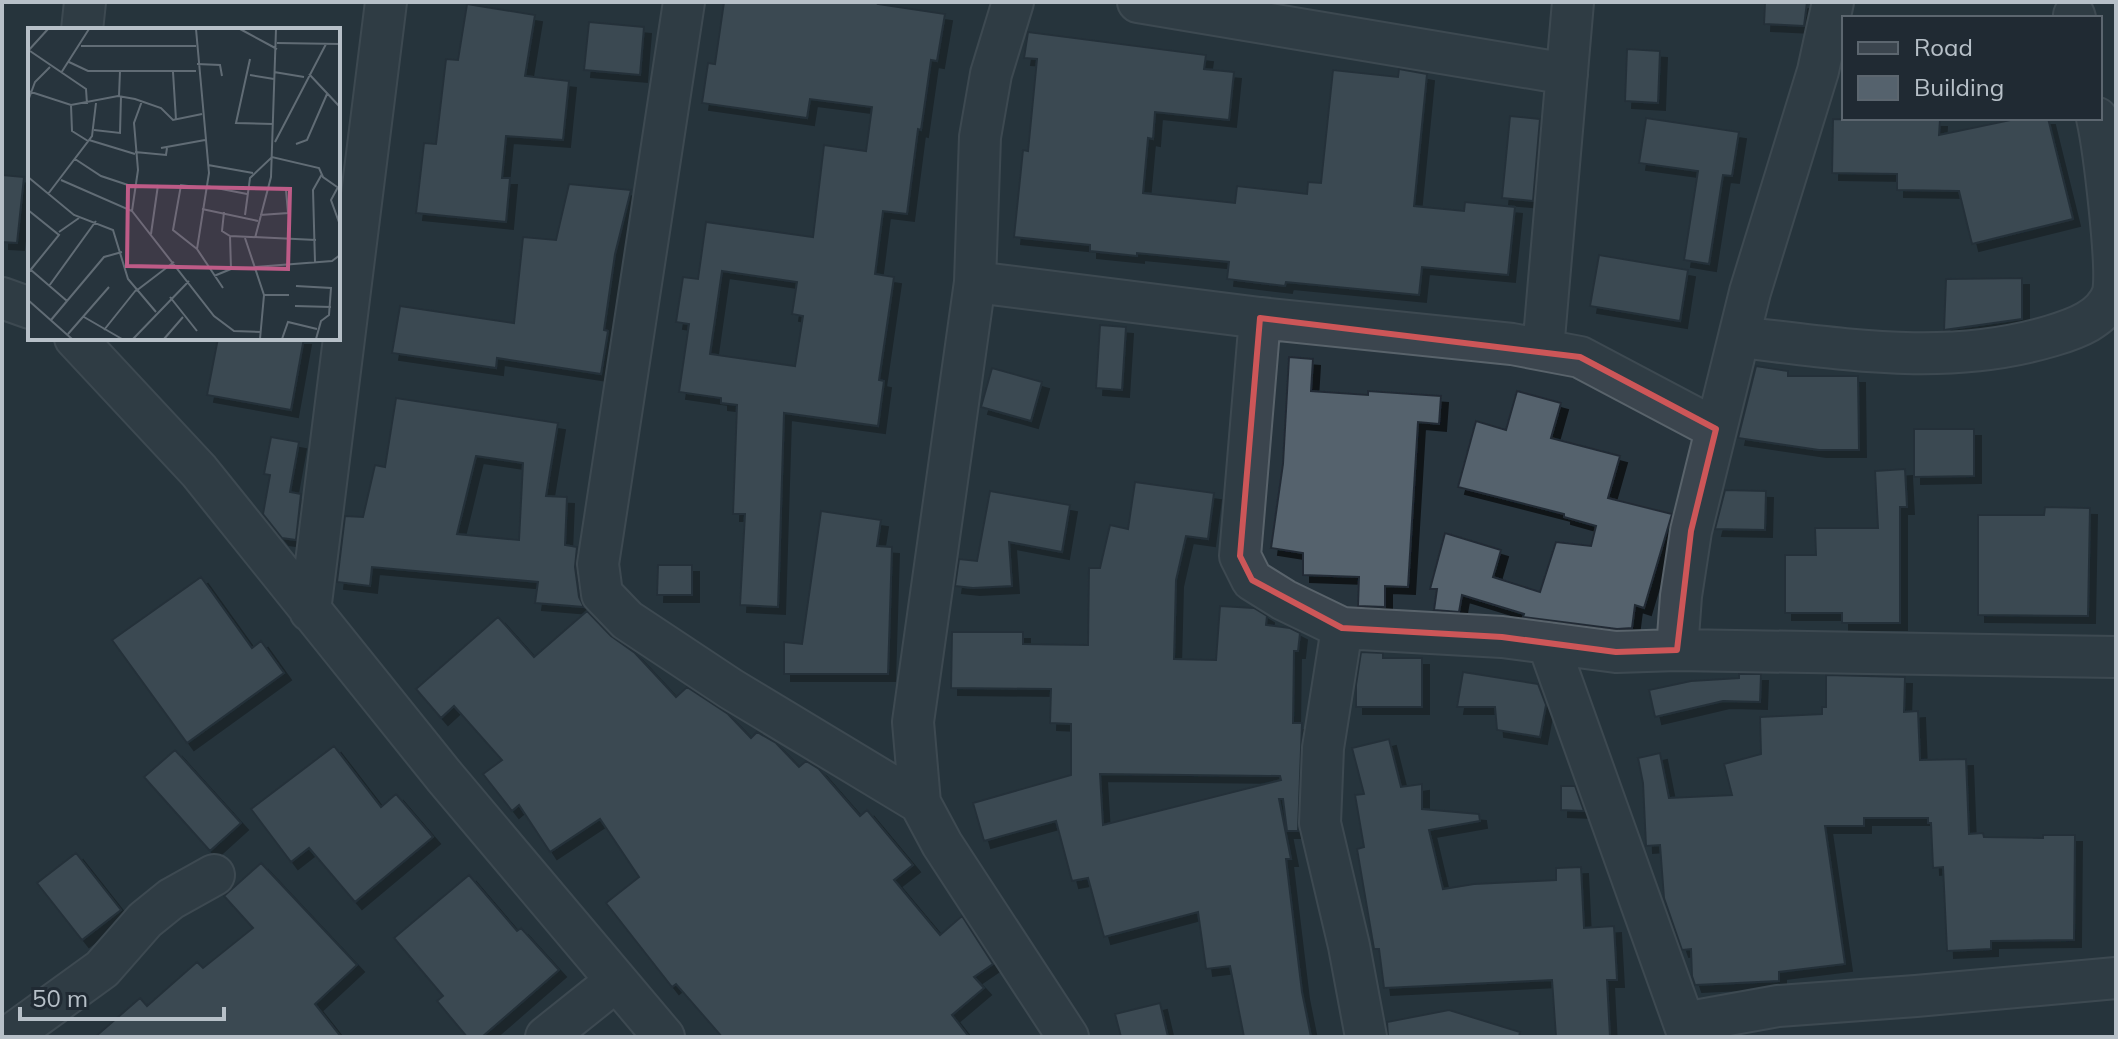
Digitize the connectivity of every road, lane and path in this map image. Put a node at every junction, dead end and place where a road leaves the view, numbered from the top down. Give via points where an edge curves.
1 (386, 2) edge
2 (684, 2) edge
3 (1138, 2) edge
4 (1573, 2) edge
5 (1833, 2) edge
6 (1009, 3) edge
7 (1567, 74) junction
8 (2097, 120) edge
9 (975, 282) junction
10 (2, 298) edge
11 (28, 307) edge
12 (1260, 318) junction
13 (1739, 337) junction
14 (77, 340) edge
15 (1543, 350) junction
16 (1716, 429) junction
17 (310, 611) junction
18 (1342, 628) junction
19 (1548, 643) junction
20 (1677, 650) junction
21 (2116, 657) edge
22 (920, 803) junction
23 (214, 875) dead end
24 (2116, 978) edge
25 (616, 981) junction
26 (1686, 1030) edge
27 (8, 1037) edge
28 (546, 1037) edge
29 (664, 1037) edge
30 (1068, 1037) edge
31 (1366, 1037) edge

1 - 17 street
2 - 22 street via 598,564 602,594 627,620 718,680
3 - 7 street
4 - 7 street
5 - 13 street via 1818,71
6 - 9 street via 980,137
7 - 15 street
8 - 13 street via 2115,262 2113,293 2099,316 2019,346 1973,353 1901,355
9 - 12 street
9 - 22 street via 913,722
10 - 11 street
12 - 15 street
12 - 18 street via 1240,556 1252,580
13 - 16 street
14 - 17 street via 199,471
15 - 16 street via 1580,357
16 - 20 street via 1691,531
17 - 25 street
18 - 19 street
18 - 31 street via 1323,748 1320,823
19 - 20 street via 1616,652
19 - 26 street
20 - 21 street
22 - 30 street
23 - 27 street via 171,899 102,969
24 - 26 street via 1778,1006
25 - 28 street
25 - 29 street

